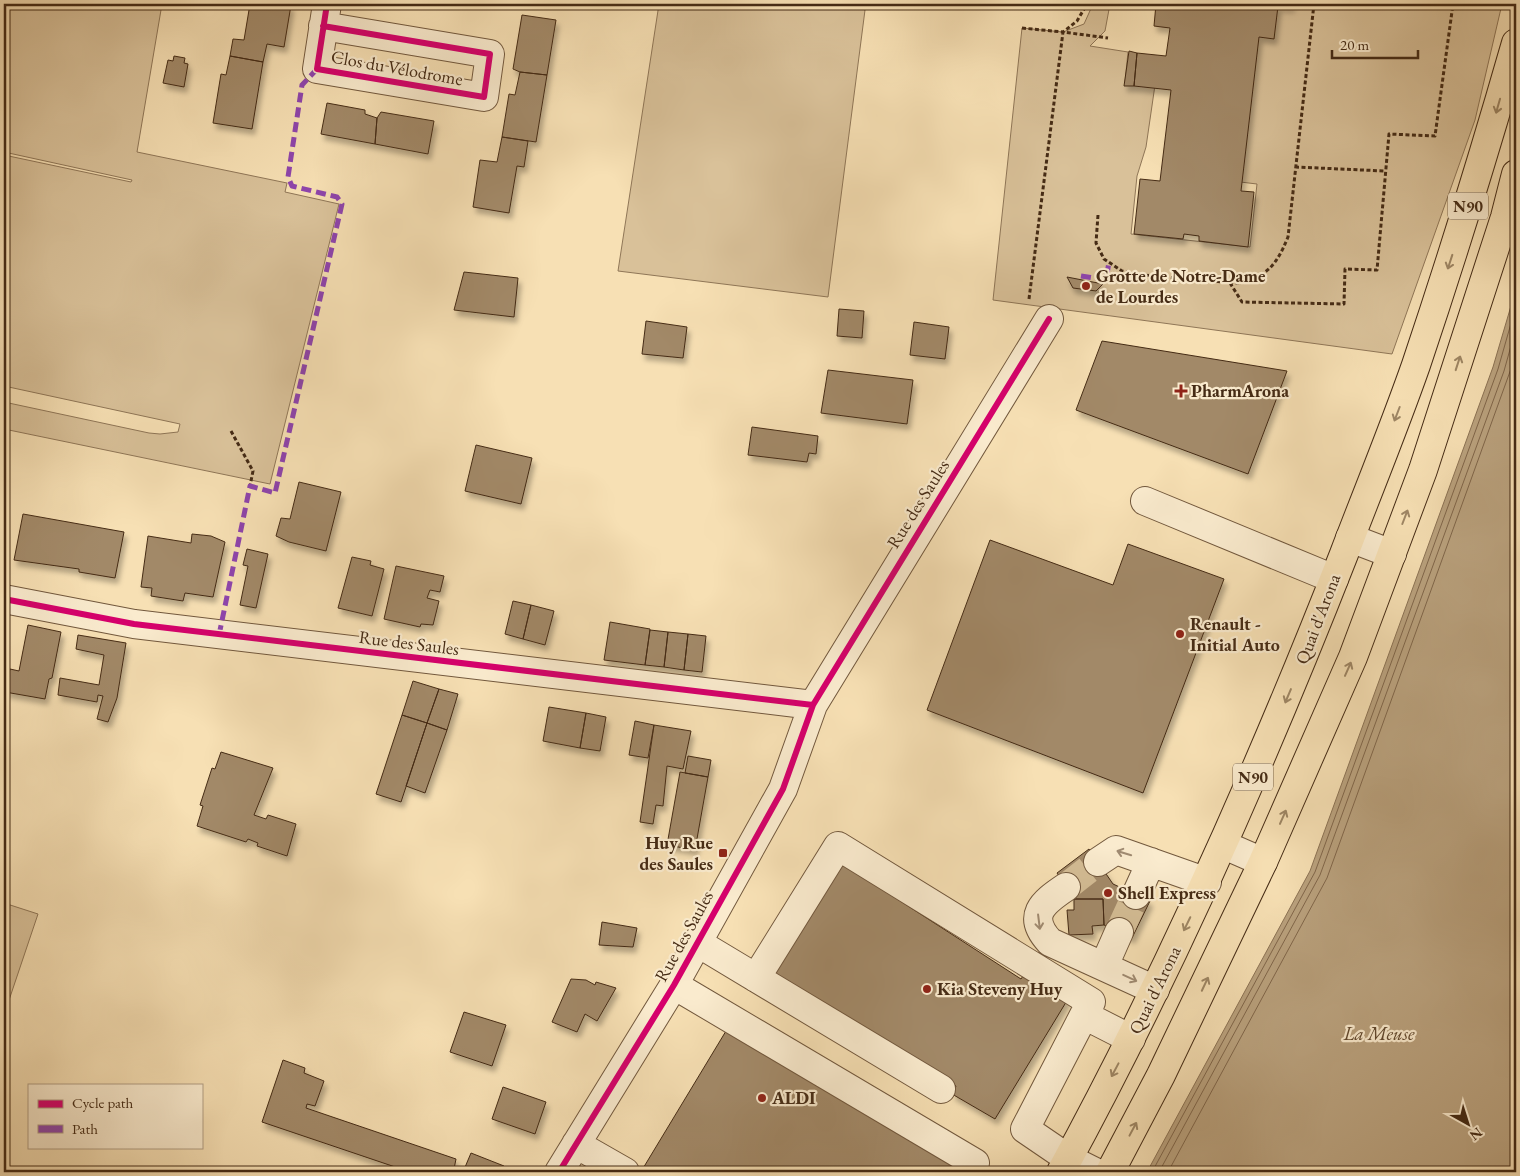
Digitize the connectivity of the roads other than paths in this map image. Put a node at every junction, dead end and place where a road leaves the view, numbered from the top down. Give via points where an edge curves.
1 (325, 15) edge
2 (1516, 43) edge
3 (1516, 174) edge
4 (1039, 312) road end
5 (1145, 501) dead end
6 (1350, 538) junction
7 (1392, 554) junction
8 (1334, 578) junction
9 (4, 599) edge
10 (813, 705) junction
11 (1224, 845) junction
12 (1098, 862) tunnel mouth
13 (1151, 862) junction
14 (1263, 862) junction
15 (1207, 882) junction
16 (1066, 886) tunnel mouth
17 (1136, 894) tunnel mouth
18 (1119, 932) tunnel mouth
19 (698, 942) junction
20 (1104, 966) junction
21 (756, 978) junction
22 (674, 985) junction
23 (1155, 990) junction
24 (1084, 1015) junction
25 (1131, 1039) junction
26 (941, 1089) dead end
27 (576, 1144) junction
28 (1065, 1166) edge
29 (559, 1172) edge
30 (625, 1172) edge
31 (969, 1172) edge
32 (1095, 1172) edge
33 (1110, 1172) edge

1 - 1 street, Clos du Vélodrome via 490,54 484,98 317,69
2 -> 6 main road, Quai d'Arona / N90 via 1469,203 1415,368
7 -> 3 main road, N90 via 1423,470
4 - 10 street, Rue des Saules
5 - 8 street
6 - 7 street
6 - 8 main road, Quai d'Arona / N90
14 -> 7 main road, N90 via 1353,657
8 -> 11 main road, Quai d'Arona / N90 via 1290,693
9 - 10 street, Rue des Saules via 143,626
10 - 19 street, Rue des Saules via 783,789
11 - 14 street
11 - 15 main road, Quai d'Arona / N90
13 -> 12 street via 1116,850
13 - 15 street
13 - 17 street
33 -> 14 main road, N90 via 1161,1075
15 -> 23 main road, Quai d'Arona / N90
16 -> 20 street via 1046,900 1039,910 1040,932 1050,942
18 - 20 street
19 - 21 street
19 - 22 street, Rue des Saules
20 -> 23 street
21 - 24 street via 838,846 1091,1002
21 - 26 street
22 - 27 street, Rue des Saules
22 - 31 street via 975,1163
23 - 25 main road, Quai d'Arona / N90
24 - 25 street
24 - 28 street via 1025,1129
25 -> 28 main road, Quai d'Arona / N90
27 - 29 street, Rue des Saules
27 - 30 street
28 - 32 street

